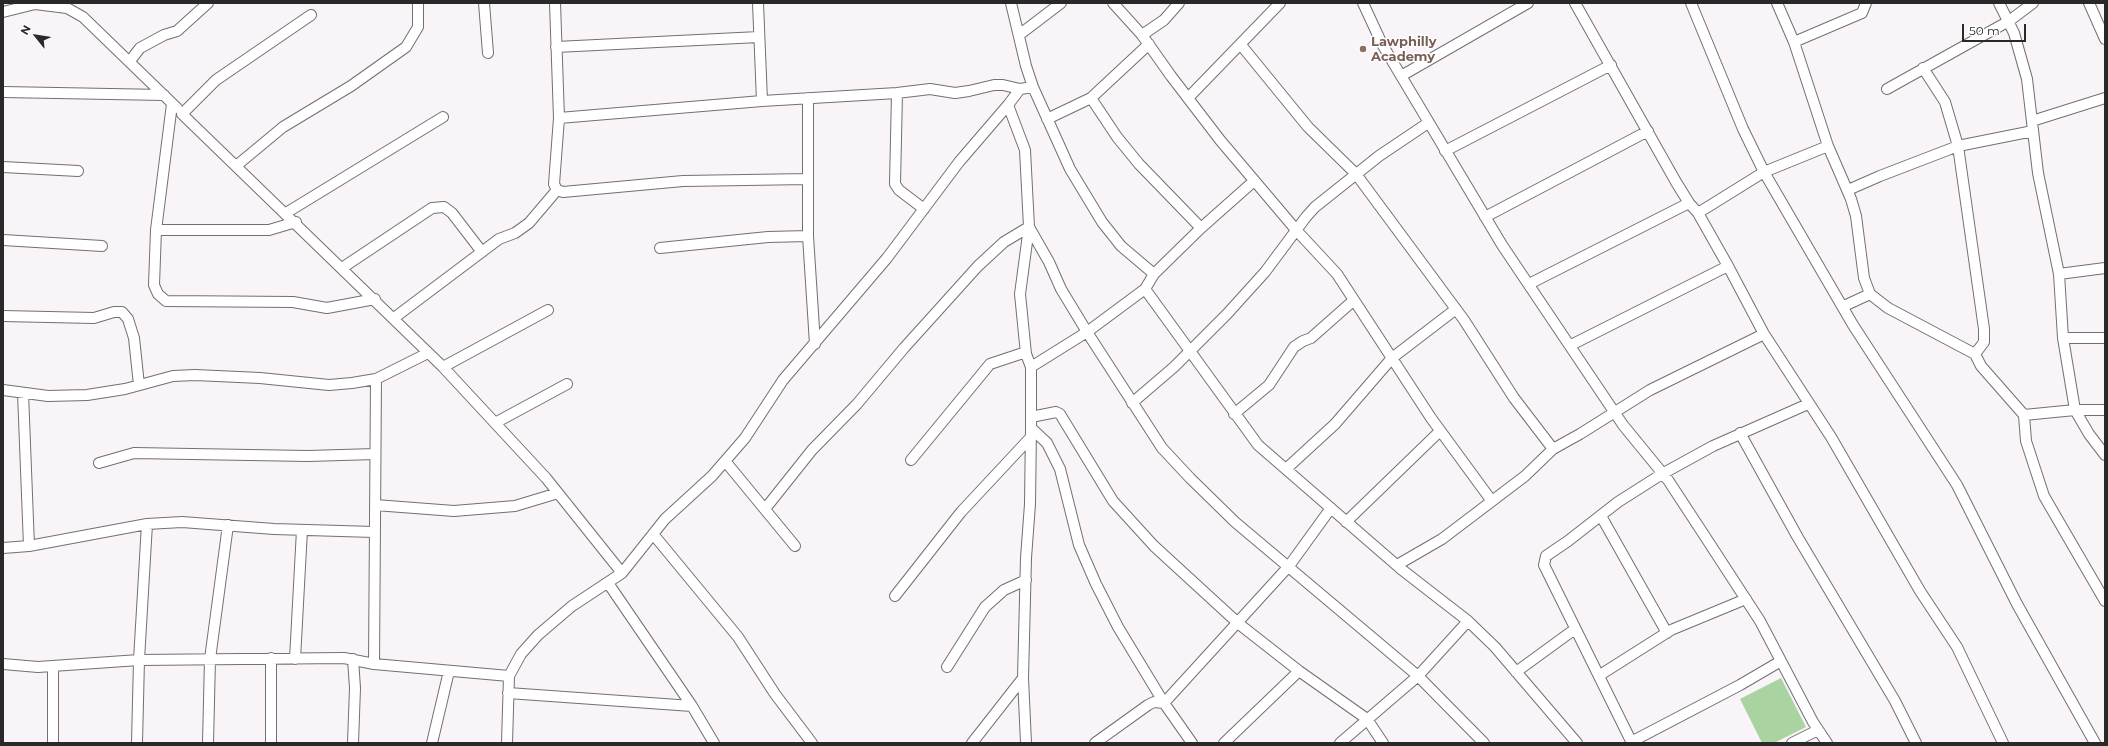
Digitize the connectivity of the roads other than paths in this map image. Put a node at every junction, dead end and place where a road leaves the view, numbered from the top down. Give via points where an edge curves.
1 (208, 3) edge
2 (418, 3) edge
3 (484, 3) edge
4 (555, 3) edge
5 (758, 3) edge
6 (1011, 3) edge
7 (1061, 3) edge
8 (1114, 3) edge
9 (1179, 3) edge
10 (1280, 3) edge
11 (1528, 3) edge
12 (1575, 3) edge
13 (1692, 3) edge
14 (1777, 3) edge
15 (1866, 3) edge
16 (1999, 3) edge
17 (2033, 3) edge
18 (2089, 3) edge
19 (35, 4) edge
20 (1367, 4) edge
21 (3, 12) edge
22 (311, 15) dead end
23 (2009, 21) junction
24 (1142, 34) junction
25 (1019, 35) junction
26 (759, 37) junction
27 (2105, 39) edge
28 (1794, 42) junction
29 (1149, 44) junction
30 (1241, 45) junction
31 (556, 48) junction
32 (488, 53) dead end
33 (130, 61) junction
34 (1611, 65) junction
35 (1923, 68) junction
36 (1401, 76) junction
37 (1033, 87) junction
38 (1020, 89) junction
39 (1887, 89) dead end
40 (3, 92) edge
41 (897, 93) junction
42 (164, 95) junction
43 (808, 98) junction
44 (1091, 98) junction
45 (1188, 98) junction
46 (2105, 98) edge
47 (762, 101) junction
48 (172, 104) junction
49 (1008, 105) junction
50 (182, 114) junction
51 (444, 117) dead end
52 (559, 118) junction
53 (1047, 119) junction
54 (1428, 123) junction
55 (2033, 126) junction
56 (1648, 131) junction
57 (1828, 146) junction
58 (1958, 146) junction
59 (1445, 151) junction
60 (236, 166) junction
61 (3, 167) edge
62 (78, 171) dead end
63 (1764, 172) junction
64 (1356, 174) junction
65 (808, 179) junction
66 (1254, 181) junction
67 (557, 190) junction
68 (1848, 190) junction
69 (1689, 203) junction
70 (924, 209) junction
71 (286, 213) junction
72 (1698, 213) junction
73 (1485, 217) junction
74 (296, 222) junction
75 (1030, 227) junction
76 (1201, 228) junction
77 (156, 230) junction
78 (1297, 231) junction
79 (808, 236) junction
80 (3, 240) edge
81 (102, 246) dead end
82 (660, 248) dead end
83 (482, 252) junction
84 (1728, 266) junction
85 (342, 268) junction
86 (2105, 268) edge
87 (1154, 274) junction
88 (2059, 274) junction
89 (1529, 284) junction
90 (1145, 289) junction
91 (1870, 294) junction
92 (374, 299) junction
93 (1354, 300) junction
94 (1844, 306) junction
95 (1456, 309) junction
96 (548, 310) dead end
97 (3, 316) edge
98 (394, 318) junction
99 (1087, 332) junction
100 (1764, 334) junction
101 (2063, 338) junction
102 (2105, 338) edge
103 (815, 344) junction
104 (1571, 346) junction
105 (1190, 352) junction
106 (428, 353) junction
107 (1026, 354) junction
108 (1975, 354) junction
109 (1392, 358) junction
110 (443, 367) junction
111 (1031, 367) junction
112 (376, 379) junction
113 (567, 384) dead end
114 (139, 385) junction
115 (3, 390) edge
116 (23, 393) junction
117 (1132, 403) junction
118 (1808, 404) junction
119 (2075, 410) junction
120 (2105, 410) edge
121 (1615, 412) junction
122 (1234, 414) junction
123 (2024, 415) junction
124 (1031, 417) junction
125 (495, 423) junction
126 (1440, 431) junction
127 (1031, 433) junction
128 (1740, 433) junction
129 (1552, 449) junction
130 (375, 454) junction
131 (2105, 455) edge
132 (911, 460) dead end
133 (726, 461) junction
134 (99, 463) dead end
135 (1286, 469) junction
136 (1662, 474) junction
137 (558, 493) junction
138 (1491, 500) junction
139 (375, 505) junction
140 (1331, 508) junction
141 (765, 509) junction
142 (1601, 516) junction
143 (1346, 522) junction
144 (147, 524) junction
145 (228, 525) junction
146 (302, 530) junction
147 (374, 532) junction
148 (653, 534) junction
149 (29, 546) junction
150 (795, 546) dead end
151 (3, 548) edge
152 (1397, 565) junction
153 (1289, 566) junction
154 (622, 573) junction
155 (1026, 580) junction
156 (608, 583) junction
157 (895, 596) dead end
158 (1746, 599) junction
159 (2105, 601) edge
160 (1468, 621) junction
161 (1239, 624) junction
162 (1575, 629) junction
163 (1667, 632) junction
164 (271, 658) junction
165 (210, 659) junction
166 (295, 659) junction
167 (353, 659) junction
168 (139, 660) junction
169 (1781, 661) junction
170 (3, 664) edge
171 (374, 664) junction
172 (53, 666) junction
173 (947, 667) dead end
174 (449, 671) junction
175 (1299, 671) junction
176 (1516, 672) junction
177 (1600, 675) junction
178 (509, 676) junction
179 (1418, 676) junction
180 (1023, 678) junction
181 (508, 693) junction
182 (1164, 703) junction
183 (692, 706) junction
184 (1367, 719) junction
185 (1818, 730) junction
186 (1632, 742) edge
187 (53, 743) edge
188 (137, 743) edge
189 (208, 743) edge
190 (271, 743) edge
191 (353, 743) edge
192 (432, 743) edge
193 (507, 743) edge
194 (714, 743) edge
195 (812, 743) edge
196 (972, 743) edge
197 (1026, 743) edge
198 (1095, 743) edge
199 (1192, 743) edge
200 (1224, 743) edge
201 (1340, 743) edge
202 (1384, 743) edge
203 (1484, 743) edge
204 (1577, 743) edge
205 (1792, 743) edge
206 (1827, 743) edge
207 (1916, 743) edge
208 (2002, 743) edge
209 (2095, 743) edge

1 - 33 street via 177,31 140,48
2 - 60 street via 418,28 406,47 351,86 283,127
3 - 32 street
4 - 31 street
5 - 26 street
6 - 25 street
7 - 25 street
8 - 24 street
9 - 24 street via 1164,20
10 - 30 street
11 - 36 street
12 - 34 street
13 - 63 street
14 - 28 street
15 - 28 street via 1862,13
16 - 23 street
17 - 23 street
18 - 27 street
19 - 21 street
19 - 33 street via 67,8 83,17
20 - 36 street via 1382,44
22 - 50 street via 216,80
23 - 35 street
23 - 55 street via 2024,66
24 - 29 street
25 - 37 street
26 - 31 street
26 - 47 street
28 - 57 street
29 - 44 street
29 - 45 street
30 - 45 street
30 - 64 street via 1308,127
31 - 52 street
33 - 42 street
34 - 56 street
34 - 59 street
35 - 39 street
35 - 58 street via 1945,102
36 - 54 street
37 - 38 street
37 - 53 street
38 - 41 street via 998,85 955,93 930,89
38 - 49 street
40 - 42 street
41 - 43 street
41 - 70 street via 895,184
42 - 48 street
43 - 47 street
43 - 65 street
44 - 53 street
44 - 76 street via 1139,164
45 - 66 street
46 - 55 street
47 - 52 street
48 - 50 street
48 - 77 street
49 - 70 street via 959,162
49 - 75 street via 1025,150
50 - 60 street
51 - 71 street
52 - 67 street via 554,184
53 - 87 street via 1070,169 1102,222 1121,246
54 - 59 street
54 - 64 street
55 - 58 street
55 - 88 street via 2038,173
56 - 69 street
56 - 73 street
57 - 63 street
57 - 68 street
58 - 68 street
58 - 108 street via 1984,329 1984,342
59 - 73 street
60 - 71 street
61 - 62 street
63 - 72 street
63 - 94 street
64 - 78 street via 1315,207
64 - 95 street
65 - 67 street via 683,181 563,192
65 - 79 street
66 - 76 street
66 - 78 street
67 - 83 street via 528,223
68 - 91 street via 1856,216 1864,278
69 - 72 street
69 - 89 street
70 - 103 street
71 - 74 street
72 - 84 street
73 - 89 street
74 - 77 street via 269,230
74 - 85 street
75 - 99 street via 1061,289
75 - 107 street via 1020,294
75 - 141 street via 1004,242 978,266 857,404 812,450
76 - 87 street
77 - 92 street via 154,285 158,294 166,301 293,302 327,308
78 - 93 street via 1337,274
78 - 105 street via 1265,272
79 - 82 street via 768,237
79 - 103 street
80 - 81 street
83 - 85 street via 452,213 444,207 432,208
83 - 98 street
84 - 100 street
84 - 104 street
85 - 92 street
86 - 88 street
87 - 90 street
88 - 101 street
89 - 104 street
90 - 99 street
90 - 105 street
91 - 94 street
91 - 108 street via 1888,308
92 - 98 street
93 - 109 street
93 - 122 street via 1311,338 1294,347 1269,385
94 - 209 street via 1853,325 1958,485 2017,604
95 - 109 street
95 - 129 street via 1514,398
96 - 110 street
97 - 114 street via 94,318 122,312 128,319 134,338
98 - 106 street
99 - 111 street
99 - 117 street
100 - 118 street
100 - 121 street via 1650,390
101 - 102 street
101 - 119 street
103 - 133 street via 783,380 745,438
104 - 121 street
105 - 117 street
105 - 122 street
106 - 110 street
106 - 112 street
107 - 111 street
107 - 132 street via 990,364
108 - 123 street via 1981,366
109 - 126 street
109 - 135 street via 1335,424
110 - 125 street
111 - 124 street
112 - 114 street via 329,385 249,377 173,376
112 - 130 street
113 - 125 street
114 - 116 street via 87,395 48,396
115 - 116 street
116 - 149 street
117 - 153 street via 1162,448 1190,478 1235,522
118 - 128 street
118 - 208 street via 1831,437 1920,591 1957,647
119 - 120 street
119 - 123 street
119 - 131 street
121 - 129 street
121 - 136 street
122 - 135 street via 1258,445
123 - 159 street via 2026,441 2044,496
124 - 127 street
124 - 161 street via 1056,412 1060,414 1113,501 1154,546
125 - 137 street
126 - 138 street
126 - 143 street
127 - 155 street
127 - 157 street via 961,512
127 - 182 street via 1047,443 1060,469 1079,545 1096,584 1118,628
128 - 136 street
128 - 207 street via 1797,536 1895,701
129 - 138 street via 1525,476
130 - 134 street via 308,456 134,453
130 - 139 street
133 - 141 street
133 - 148 street via 664,519
135 - 140 street
136 - 142 street
136 - 158 street
137 - 139 street via 515,506 454,511
137 - 154 street
138 - 152 street via 1442,539
139 - 147 street
140 - 143 street
140 - 153 street
141 - 150 street
142 - 162 street via 1544,560 1544,565
142 - 163 street
143 - 152 street
144 - 145 street via 182,522
144 - 149 street
144 - 168 street
145 - 146 street
145 - 165 street
146 - 147 street
146 - 166 street
147 - 171 street
148 - 154 street
148 - 195 street via 738,637 775,694
149 - 151 street
152 - 160 street
153 - 161 street
153 - 179 street
154 - 156 street
155 - 173 street via 1004,590 985,607
155 - 180 street
156 - 178 street via 572,606 538,635 520,654
156 - 183 street
158 - 163 street
158 - 169 street
160 - 176 street
160 - 179 street
161 - 175 street
161 - 182 street
162 - 176 street
162 - 177 street
163 - 177 street
164 - 165 street
164 - 166 street
164 - 190 street
165 - 168 street
165 - 189 street
166 - 167 street
167 - 171 street
167 - 191 street
168 - 172 street
168 - 188 street
169 - 185 street
169 - 186 street via 1740,686
170 - 172 street
171 - 174 street
172 - 187 street
174 - 178 street
174 - 192 street
175 - 184 street
175 - 200 street
176 - 204 street
177 - 186 street
178 - 181 street
179 - 184 street
179 - 203 street
180 - 196 street
180 - 197 street
181 - 183 street
181 - 193 street
182 - 198 street via 1154,702 1148,705
182 - 199 street
183 - 194 street
184 - 201 street
184 - 202 street
185 - 205 street
185 - 206 street

